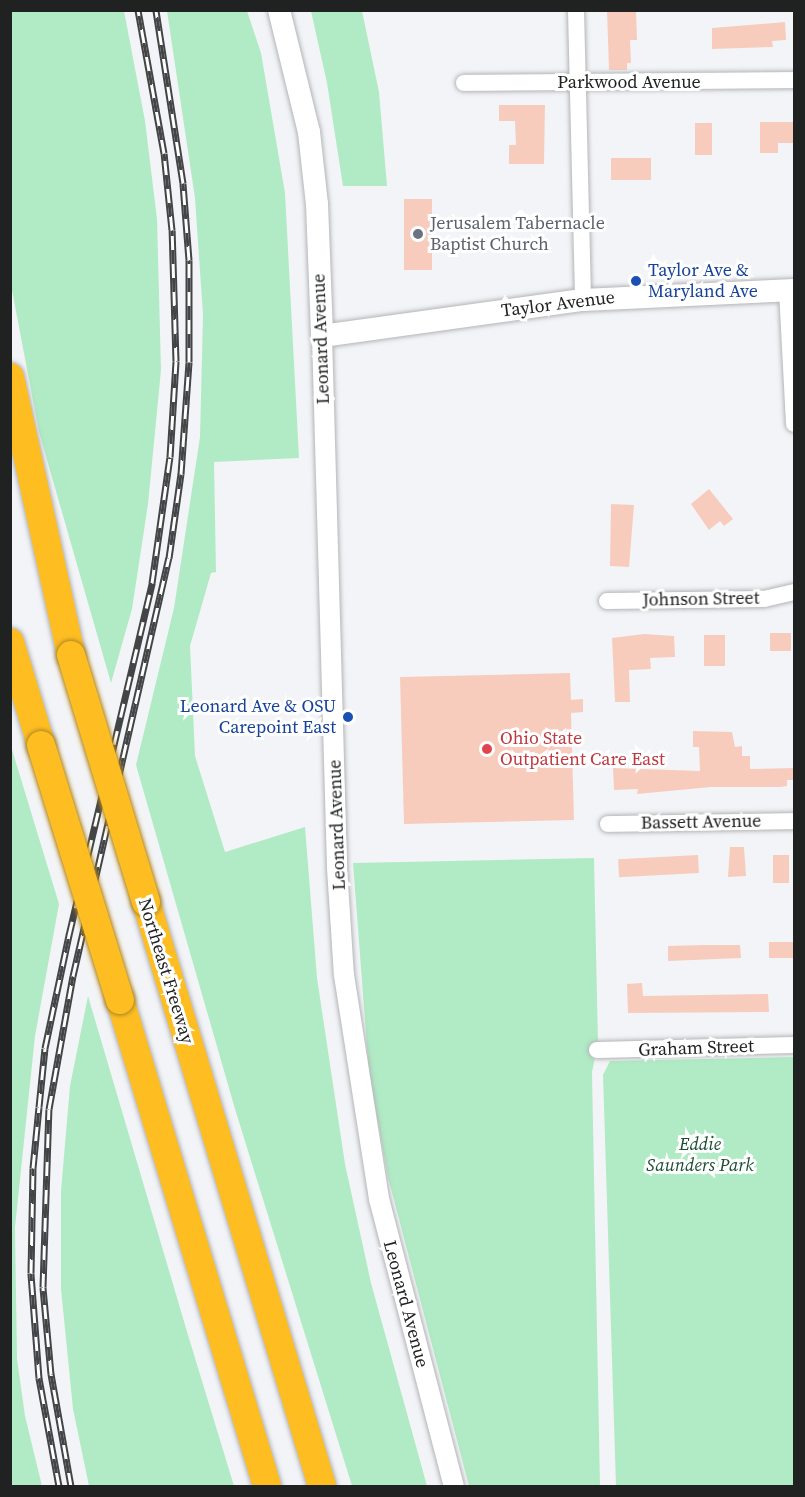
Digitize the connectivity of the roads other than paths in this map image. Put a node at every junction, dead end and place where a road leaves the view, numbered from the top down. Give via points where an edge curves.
1 (279, 10) edge
2 (576, 10) edge
3 (795, 80) edge
4 (578, 82) junction
5 (464, 83) dead end
6 (791, 290) edge
7 (583, 300) junction
8 (322, 336) junction
9 (10, 378) edge
10 (795, 424) edge
11 (10, 455) edge
12 (795, 592) edge
13 (607, 601) dead end
14 (10, 642) edge
15 (71, 655) junction
16 (795, 821) edge
17 (608, 824) dead end
18 (795, 1045) edge
19 (597, 1050) dead end
20 (267, 1486) edge
21 (322, 1486) edge
22 (454, 1486) edge

1 - 8 main road, Leonard Avenue via 312,156
2 - 4 street
3 - 4 street, Parkwood Avenue
4 - 5 street, Parkwood Avenue
4 - 7 street
6 - 7 main road, Taylor Avenue
6 - 10 street
7 - 8 main road, Taylor Avenue
8 - 22 street, Leonard Avenue via 344,975 379,1199
9 - 15 highway
11 - 15 highway, Northeast Freeway
12 - 13 street, Johnson Street via 764,599
14 - 20 highway, bridge
15 - 21 highway, Northeast Freeway, bridge
16 - 17 street, Bassett Avenue
18 - 19 street, Graham Street

